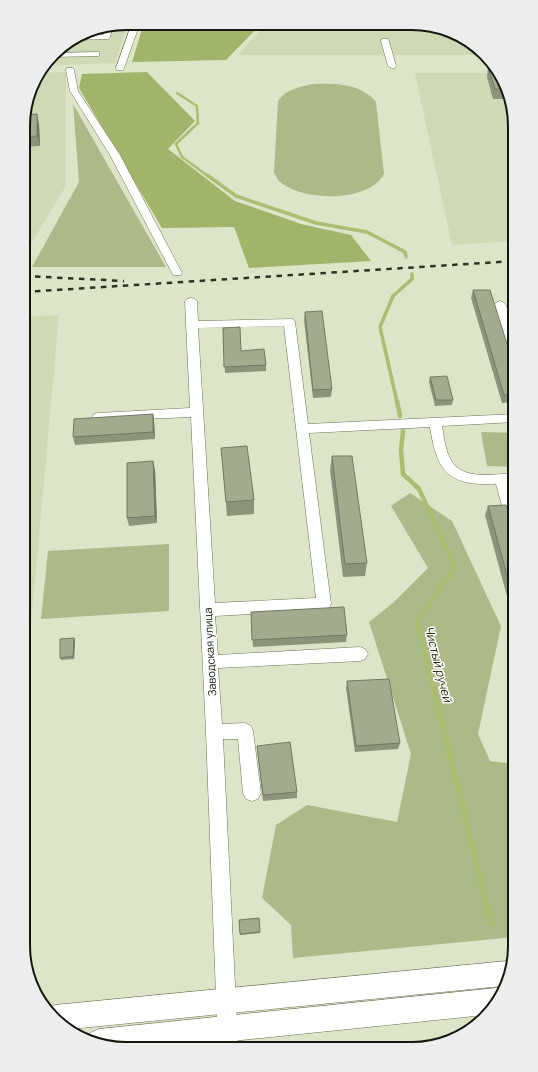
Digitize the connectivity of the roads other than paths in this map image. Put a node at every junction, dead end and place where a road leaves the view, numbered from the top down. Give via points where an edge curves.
1 (134, 30) edge
2 (108, 32) edge
3 (85, 39) edge
4 (385, 41) dead end
5 (96, 54) dead end
6 (62, 55) edge
7 (392, 66) dead end
8 (120, 68) dead end
9 (70, 70) dead end
10 (177, 273) dead end
11 (191, 301) dead end
12 (500, 305) dead end
13 (192, 325) junction
14 (508, 330) edge
15 (197, 412) junction
16 (98, 417) edge
17 (508, 418) edge
18 (435, 422) junction
19 (303, 429) junction
20 (508, 479) edge
21 (207, 610) junction
22 (360, 654) dead end
23 (210, 662) junction
24 (214, 732) junction
25 (252, 793) dead end
26 (504, 973) edge
27 (226, 1002) junction
28 (490, 1002) edge
29 (62, 1017) edge
30 (227, 1038) edge
31 (118, 1041) edge

1 - 8 street
2 - 3 street via 106,37
4 - 7 street
5 - 6 street
9 - 10 street via 74,91 115,155
11 - 13 street, Заводская улица
12 - 14 street
13 - 15 street, Заводская улица
13 - 19 street via 289,322
15 - 16 street
15 - 21 street, Заводская улица
17 - 18 street
18 - 19 street
18 - 20 street via 448,467 460,476
19 - 21 street via 324,604
21 - 23 street, Заводская улица
22 - 23 street
23 - 24 street, Заводская улица
24 - 25 street via 245,731
24 - 27 street, Заводская улица
26 - 27 main road
27 - 29 main road
27 - 30 street, Заводская улица
28 - 30 main road
30 - 31 main road

